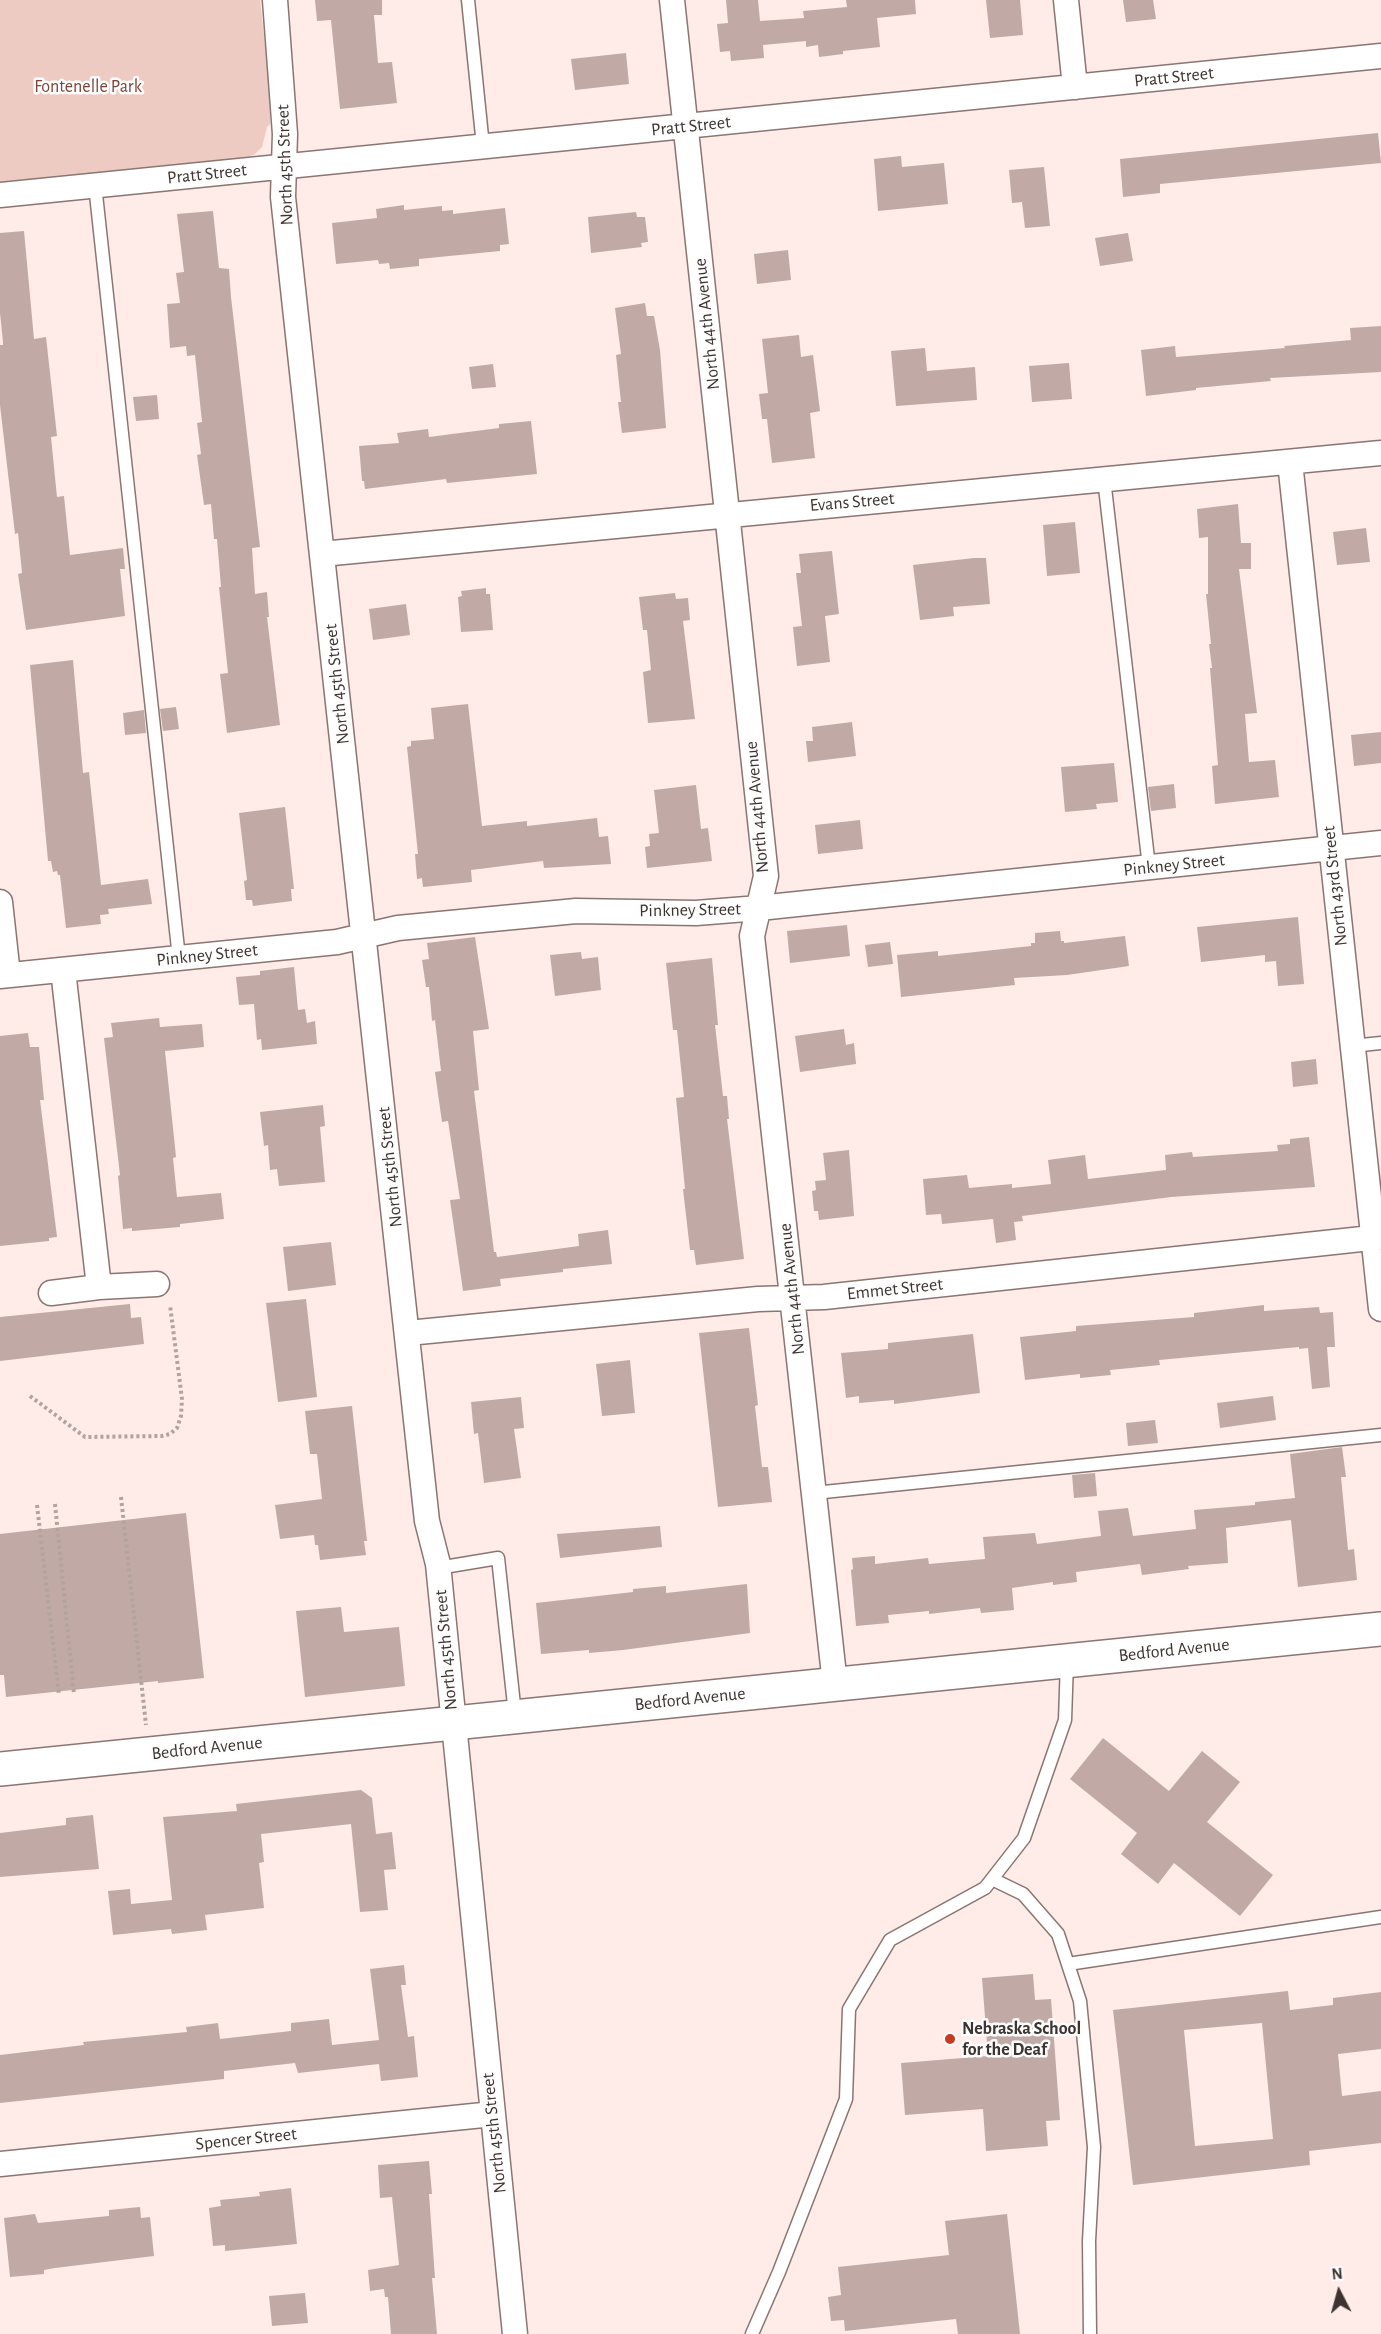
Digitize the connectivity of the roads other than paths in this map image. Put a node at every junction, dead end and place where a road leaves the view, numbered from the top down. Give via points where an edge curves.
1 (275, 0) edge
2 (468, 0) edge
3 (672, 0) edge
4 (1066, 0) edge
5 (1381, 56) edge
6 (1075, 87) junction
7 (686, 126) junction
8 (483, 146) junction
9 (283, 166) junction
10 (95, 185) junction
11 (0, 195) edge
12 (1381, 453) edge
13 (1290, 462) junction
14 (1104, 479) junction
15 (726, 514) junction
16 (322, 554) junction
17 (1381, 843) edge
18 (1331, 848) junction
19 (1149, 867) junction
20 (0, 902) edge
21 (759, 908) junction
22 (365, 936) junction
23 (179, 958) junction
24 (63, 970) junction
25 (4, 975) edge
26 (1381, 1042) edge
27 (1352, 1046) junction
28 (1377, 1237) edge
29 (157, 1284) road end
30 (99, 1287) junction
31 (51, 1293) dead end
32 (793, 1298) junction
33 (1381, 1309) edge
34 (408, 1333) junction
35 (1381, 1435) edge
36 (814, 1493) junction
37 (438, 1568) junction
38 (1381, 1629) edge
39 (1067, 1661) junction
40 (835, 1684) junction
41 (515, 1717) junction
42 (453, 1723) junction
43 (0, 1769) edge
44 (992, 1879) junction
45 (1381, 1917) edge
46 (1068, 1964) junction
47 (493, 2114) junction
48 (0, 2164) edge
49 (515, 2334) edge
50 (752, 2334) edge
51 (1090, 2334) edge

1 - 9 street, North 45th Street via 285,134
2 - 8 lane
3 - 7 street, North 44th Avenue
4 - 6 street
5 - 6 street, Pratt Street
6 - 7 street, Pratt Street
7 - 8 street, Pratt Street
7 - 15 street, North 44th Avenue
8 - 9 street, Pratt Street
9 - 10 street, Pratt Street
9 - 16 street, North 45th Street via 283,197
10 - 11 street, Pratt Street
10 - 23 lane
12 - 13 street, Evans Street
13 - 14 street, Evans Street
13 - 18 street, North 43rd Street
14 - 15 street, Evans Street
14 - 19 lane
15 - 16 street, Evans Street
15 - 21 street, North 44th Avenue via 766,876
16 - 22 street, North 45th Street
17 - 18 street, Pinkney Street
18 - 19 street, Pinkney Street
18 - 27 street, North 43rd Street
19 - 21 street, Pinkney Street
20 - 25 street
21 - 22 street, Pinkney Street via 696,913 576,910 398,928
21 - 32 street, North 44th Avenue via 752,936
22 - 23 street, Pinkney Street
22 - 34 street, North 45th Street
23 - 24 street, Pinkney Street
24 - 25 street, Pinkney Street
24 - 30 street
26 - 27 lane
27 - 28 street, North 43rd Street
28 - 32 street, Emmet Street
28 - 33 street, North 43rd Street
29 - 30 street
30 - 31 street
32 - 34 street, Emmet Street
32 - 36 street, North 44th Avenue
34 - 37 street, North 45th Street via 427,1521
35 - 36 lane
36 - 40 street, North 44th Avenue
37 - 41 lane via 498,1558
37 - 42 street, North 45th Street
38 - 39 street, Bedford Avenue
39 - 40 street, Bedford Avenue
39 - 44 lane via 1065,1720 1024,1838
40 - 41 street, Bedford Avenue
41 - 42 street, Bedford Avenue
42 - 43 street, Bedford Avenue
42 - 47 street, North 45th Street
44 - 46 lane via 1023,1894 1058,1934
44 - 50 lane via 985,1888 890,1940 849,2009 846,2099
45 - 46 lane
46 - 51 lane via 1080,2001 1094,2147
47 - 48 street, Spencer Street
47 - 49 street, North 45th Street

